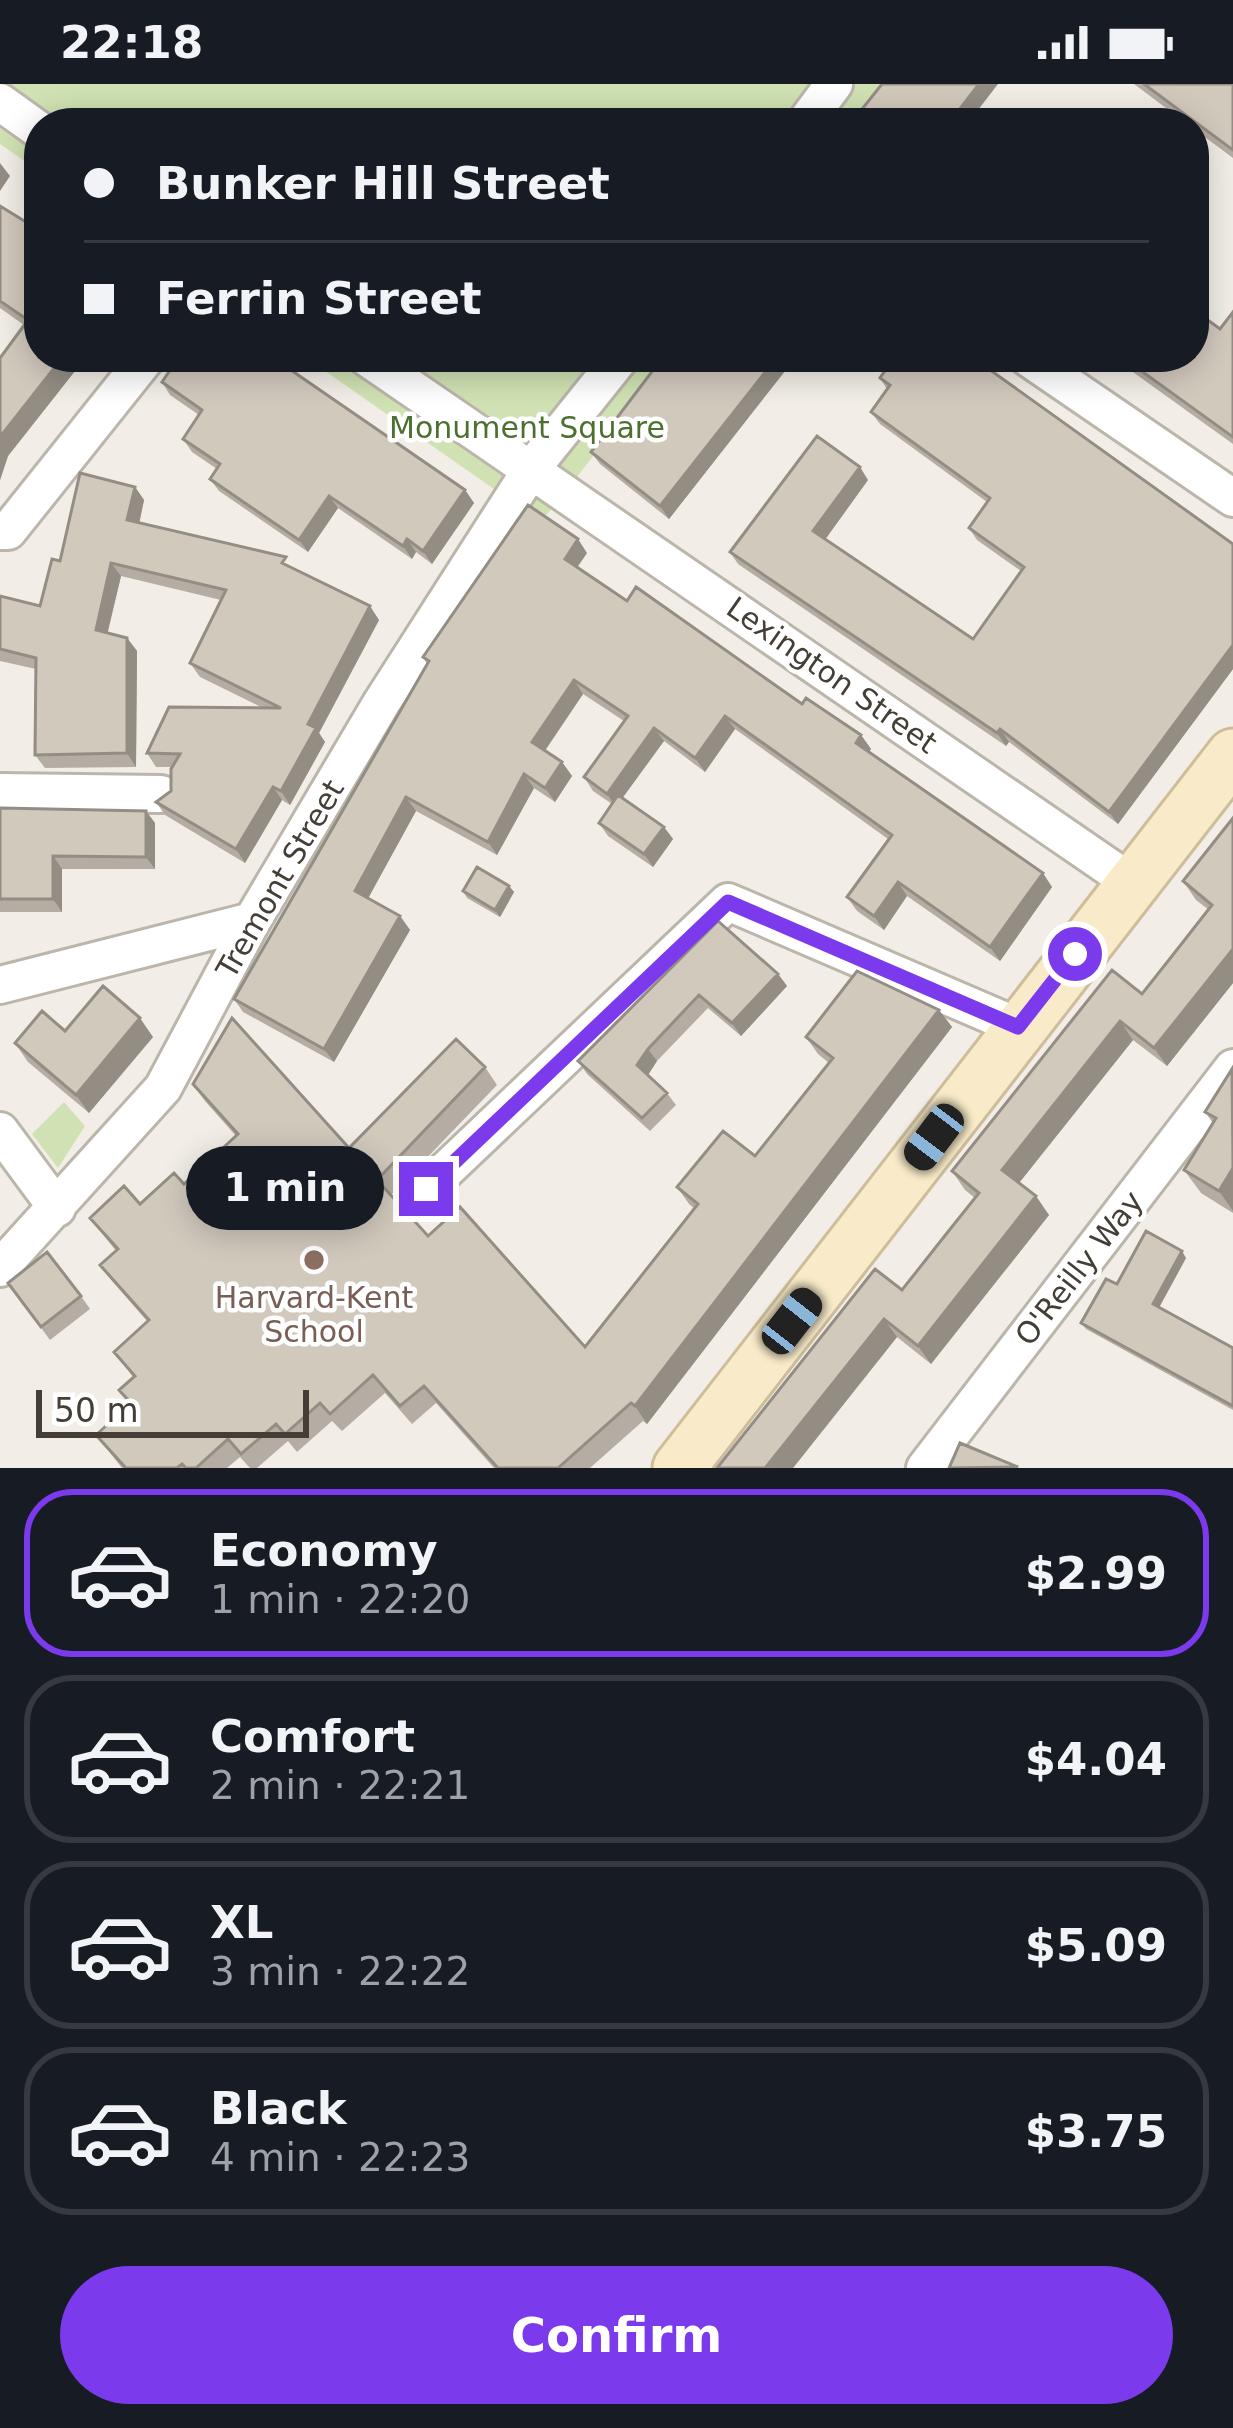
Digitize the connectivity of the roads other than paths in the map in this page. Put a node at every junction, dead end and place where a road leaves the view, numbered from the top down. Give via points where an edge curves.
1 (135, 372) edge
2 (388, 372) edge
3 (609, 372) edge
4 (1049, 372) edge
5 (532, 469) junction
6 (1233, 498) edge
7 (0, 531) edge
8 (1233, 755) edge
9 (0, 792) edge
10 (161, 794) edge
11 (1132, 883) junction
12 (252, 921) junction
13 (0, 985) edge
14 (1018, 1027) junction
15 (1233, 1068) edge
16 (5, 1140) edge
17 (426, 1189) dead end
18 (57, 1208) junction
19 (0, 1268) edge
20 (680, 1468) edge
21 (925, 1468) edge

1 - 7 street via 8,532
2 - 5 street
3 - 5 street
4 - 6 street
5 - 11 street, Lexington Street
5 - 12 street, Tremont Street
8 - 11 main road
9 - 10 street
11 - 14 main road
12 - 13 street
12 - 18 street, Tremont Street via 163,1088
14 - 17 street via 728,902
14 - 20 main road
15 - 21 street, O'Reilly Way
16 - 18 street
18 - 19 street, Tremont Street

